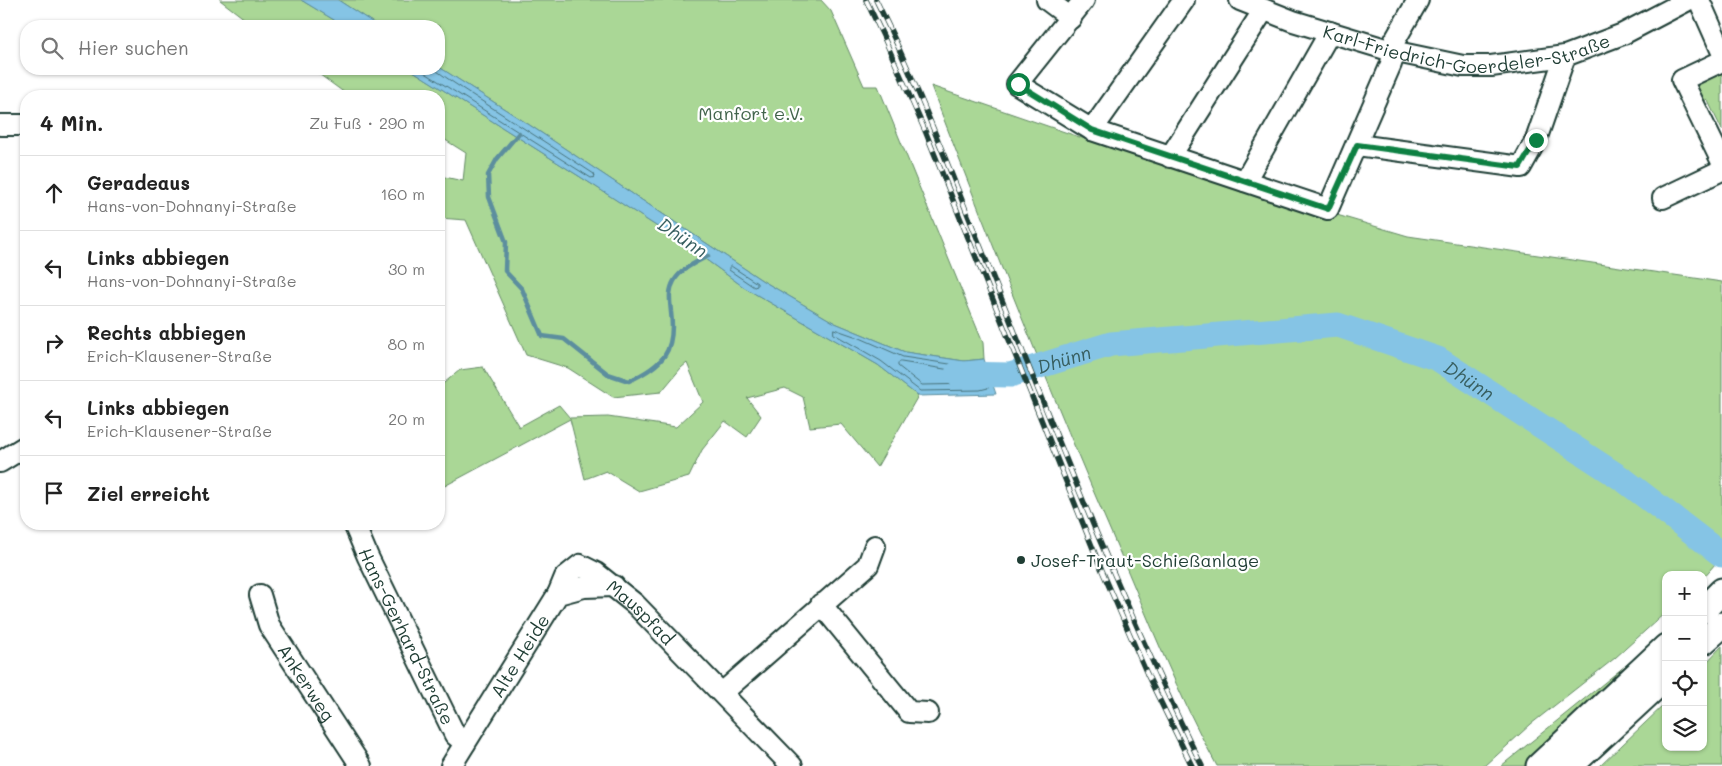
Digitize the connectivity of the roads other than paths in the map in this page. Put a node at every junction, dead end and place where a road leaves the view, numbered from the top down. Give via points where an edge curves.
1 (1047, 0) edge
2 (1084, 0) edge
3 (1184, 0) edge
4 (1240, 0) edge
5 (1418, 0) edge
6 (1687, 1) edge
7 (1263, 11) junction
8 (1071, 18) junction
9 (1330, 32) junction
10 (1392, 51) junction
11 (1722, 52) edge
12 (1565, 56) junction
13 (1722, 61) edge
14 (0, 125) edge
15 (20, 125) edge
16 (1092, 130) junction
17 (1357, 145) junction
18 (1170, 156) junction
19 (1722, 162) edge
20 (1722, 170) edge
21 (1245, 181) junction
22 (1663, 198) dead end
23 (20, 450) edge
24 (0, 462) edge
25 (357, 530) edge
26 (875, 546) dead end
27 (614, 586) joint
28 (260, 595) dead end
29 (821, 604) junction
30 (1714, 607) edge
31 (1707, 629) edge
32 (1662, 651) edge
33 (1662, 681) edge
34 (722, 693) junction
35 (928, 713) dead end
36 (466, 743) junction
37 (361, 766) edge
38 (451, 766) edge
39 (792, 766) edge
40 (1539, 766) edge
41 (1570, 766) edge

1 - 8 street
2 - 8 street
3 - 16 street
4 - 7 street, Karl-Friedrich-Goerdeler-Straße
5 - 10 street
6 - 11 street
6 - 12 street, Karl-Friedrich-Goerdeler-Straße via 1623,34
7 - 9 street, Karl-Friedrich-Goerdeler-Straße
7 - 18 street
8 - 16 street via 1018,84
9 - 10 street, Karl-Friedrich-Goerdeler-Straße
9 - 21 street
10 - 12 street, Karl-Friedrich-Goerdeler-Straße via 1463,66 1491,66
10 - 17 street via 1391,64
12 - 17 street via 1536,140 1520,167
13 - 19 street via 1682,80
14 - 15 street
16 - 18 street
17 - 21 street via 1328,209
18 - 21 street
20 - 22 street
23 - 24 street
25 - 36 street, Hans-Gerhard-Straße via 455,735
26 - 29 street via 868,565
27 - 34 street, Mauspfad
27 - 36 street, Alte Heide via 584,587 558,594
28 - 37 street, Ankerweg via 269,626
29 - 34 street
29 - 35 street via 909,712
30 - 31 main road
32 - 40 main road
33 - 41 main road
34 - 39 street, Mauspfad
36 - 38 street, Alte Heide

